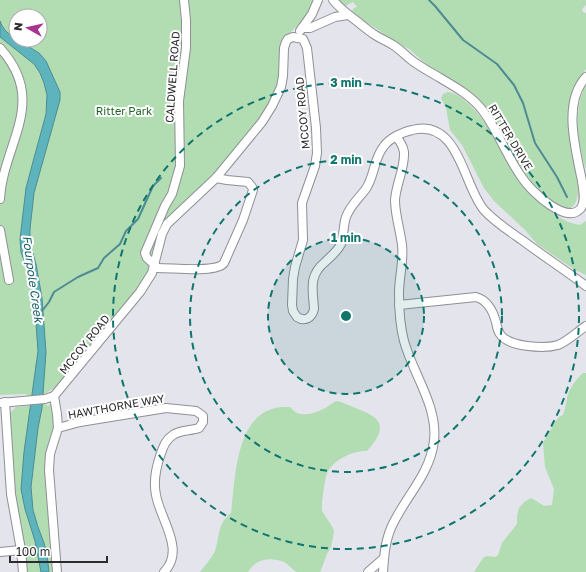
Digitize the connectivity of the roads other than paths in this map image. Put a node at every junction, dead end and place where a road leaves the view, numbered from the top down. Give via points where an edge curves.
1 (184, 0) edge
2 (318, 0) edge
3 (333, 0) edge
4 (348, 15) junction
5 (302, 28) junction
6 (296, 37) junction
7 (0, 48) edge
8 (586, 77) edge
9 (396, 137) junction
10 (8, 160) junction
11 (0, 166) edge
12 (216, 178) junction
13 (0, 193) edge
14 (0, 199) edge
15 (0, 230) edge
16 (155, 266) junction
17 (10, 280) dead end
18 (586, 286) edge
19 (399, 305) junction
20 (586, 326) edge
21 (52, 397) junction
22 (3, 402) edge
23 (58, 428) junction
24 (21, 550) junction
25 (0, 552) edge
26 (384, 558) junction
27 (23, 572) edge
28 (56, 572) edge
29 (164, 572) edge
30 (368, 572) edge
31 (383, 572) edge

1 - 16 street, CALDWELL ROAD via 186,48 179,101 180,166 173,190 145,253
2 - 5 street
3 - 4 street, RITTER DRIVE
4 - 5 street via 334,17 310,28
4 - 8 street, RITTER DRIVE via 475,102 490,120 526,184 559,211 567,214 579,210 584,201 572,113 577,90
5 - 6 street
6 - 9 street, MCCOY ROAD via 303,39 307,48 317,145 315,166 302,203 303,240 293,280 293,311 299,319 308,318 313,313 312,286 316,271 338,248 343,238 348,212 370,183 379,152
6 - 12 street, MCCOY ROAD via 288,39 285,45 282,82 272,106
7 - 10 street via 8,58 20,84 23,108 20,126
9 - 18 street, MCCOY ROAD via 423,128 441,135 458,156 479,202 489,215
9 - 19 street via 402,145 404,157 395,198 403,249
10 - 11 street
10 - 13 street
12 - 16 street, MCCOY ROAD via 167,224 162,234
12 - 16 street via 248,182 253,190 224,263 206,269
13 - 14 street
15 - 17 street
16 - 21 street, MCCOY ROAD via 140,292
19 - 20 street via 476,297 489,306 502,337 510,342 530,346 558,344
19 - 26 street via 404,341 430,410 434,434 428,465 391,528
21 - 22 street
21 - 23 street
22 - 24 street via 11,494
23 - 28 street via 50,454 49,470
23 - 29 street, HAWTHORNE WAY via 90,420 166,408 196,411 203,416 199,428 177,433 169,438 156,469 155,494 173,549 171,564
24 - 25 street
24 - 27 street
26 - 30 street
26 - 31 street

